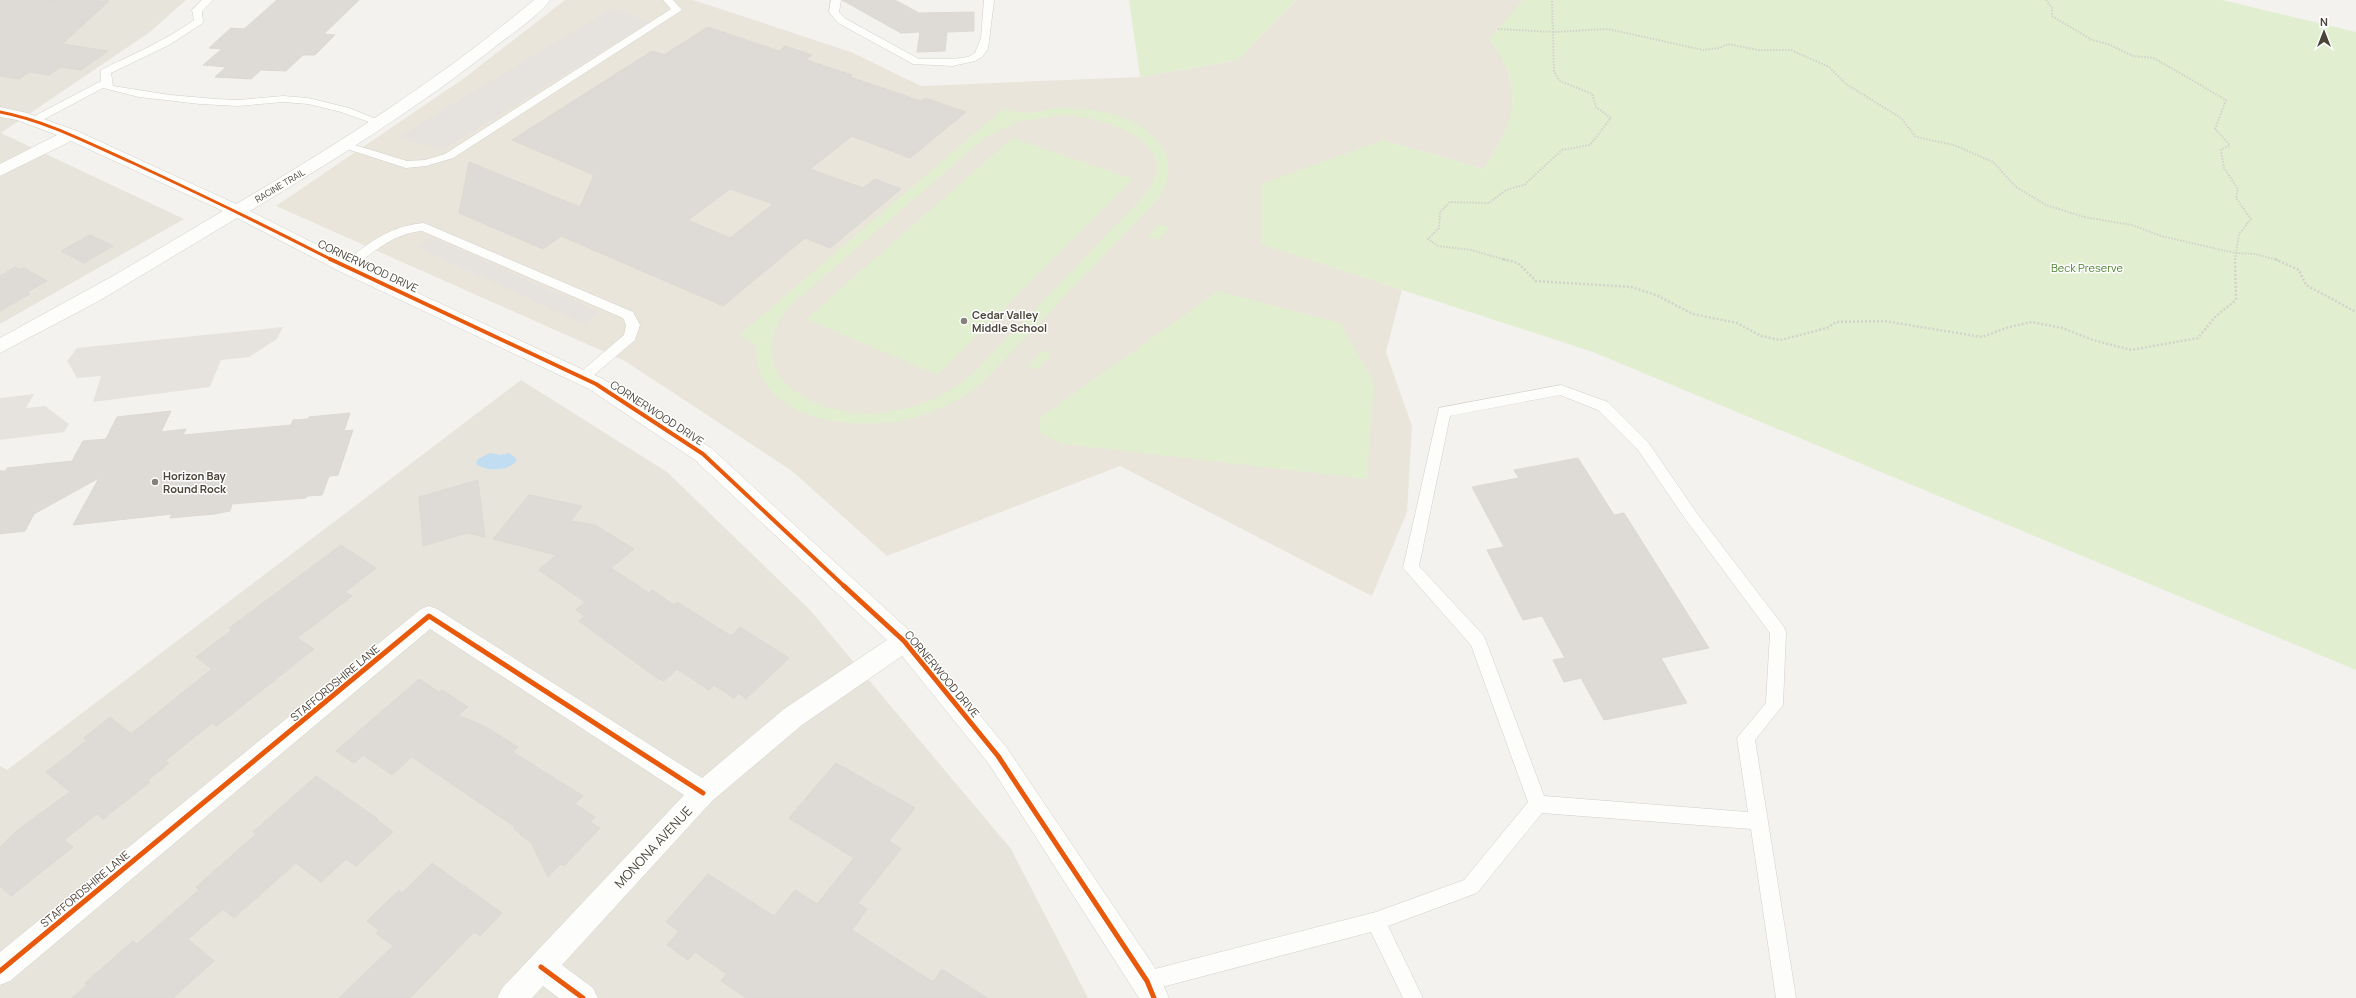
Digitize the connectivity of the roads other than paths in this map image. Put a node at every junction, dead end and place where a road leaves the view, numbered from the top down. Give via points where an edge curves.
1 (208, 0) edge
2 (543, 0) edge
3 (668, 0) edge
4 (836, 0) edge
5 (989, 0) edge
6 (107, 82) junction
7 (0, 112) edge
8 (33, 121) junction
9 (380, 122) junction
10 (71, 135) junction
11 (345, 145) junction
12 (0, 171) edge
13 (238, 211) junction
14 (346, 267) junction
15 (0, 346) edge
16 (582, 378) junction
17 (904, 640) junction
18 (703, 793) junction
19 (1538, 804) junction
20 (1760, 821) junction
21 (1376, 921) junction
22 (541, 967) junction
23 (0, 971) edge
24 (1150, 990) edge
25 (512, 998) edge
26 (583, 998) edge
27 (1413, 998) edge
28 (1786, 998) edge

1 - 6 lane via 197,10 199,21 158,49 105,72
2 - 9 street, RACINE TRAIL via 464,64
3 - 11 lane via 677,10 449,156 426,163 406,165
4 - 5 lane via 834,12 842,21 917,62 928,63 969,61 978,57 983,48
6 - 8 lane
6 - 9 lane via 108,88 156,98 234,103 284,99 303,101 338,107
7 - 8 street, CORNERWOOD DRIVE
8 - 10 street, CORNERWOOD DRIVE
9 - 11 street, RACINE TRAIL
10 - 12 street
10 - 13 street, CORNERWOOD DRIVE
11 - 13 street, RACINE TRAIL
13 - 14 street, CORNERWOOD DRIVE
13 - 15 street, RACINE TRAIL via 138,271
14 - 16 street, CORNERWOOD DRIVE
14 - 16 lane via 382,239 414,226 424,227 628,315 633,325 630,337
16 - 17 street, CORNERWOOD DRIVE via 596,384 703,454
17 - 18 street, MONONA AVENUE via 794,716
17 - 24 street, CORNERWOOD DRIVE via 998,756
18 - 22 street, MONONA AVENUE
18 - 23 street, STAFFORDSHIRE LANE via 430,616
19 - 20 lane
19 - 20 lane via 1478,641 1411,568 1444,412 1561,390 1603,406 1643,446 1691,516 1778,632 1774,705 1746,738
19 - 21 lane via 1470,887
20 - 28 lane
21 - 24 lane
21 - 27 lane
22 - 25 street, MONONA AVENUE
22 - 26 street

